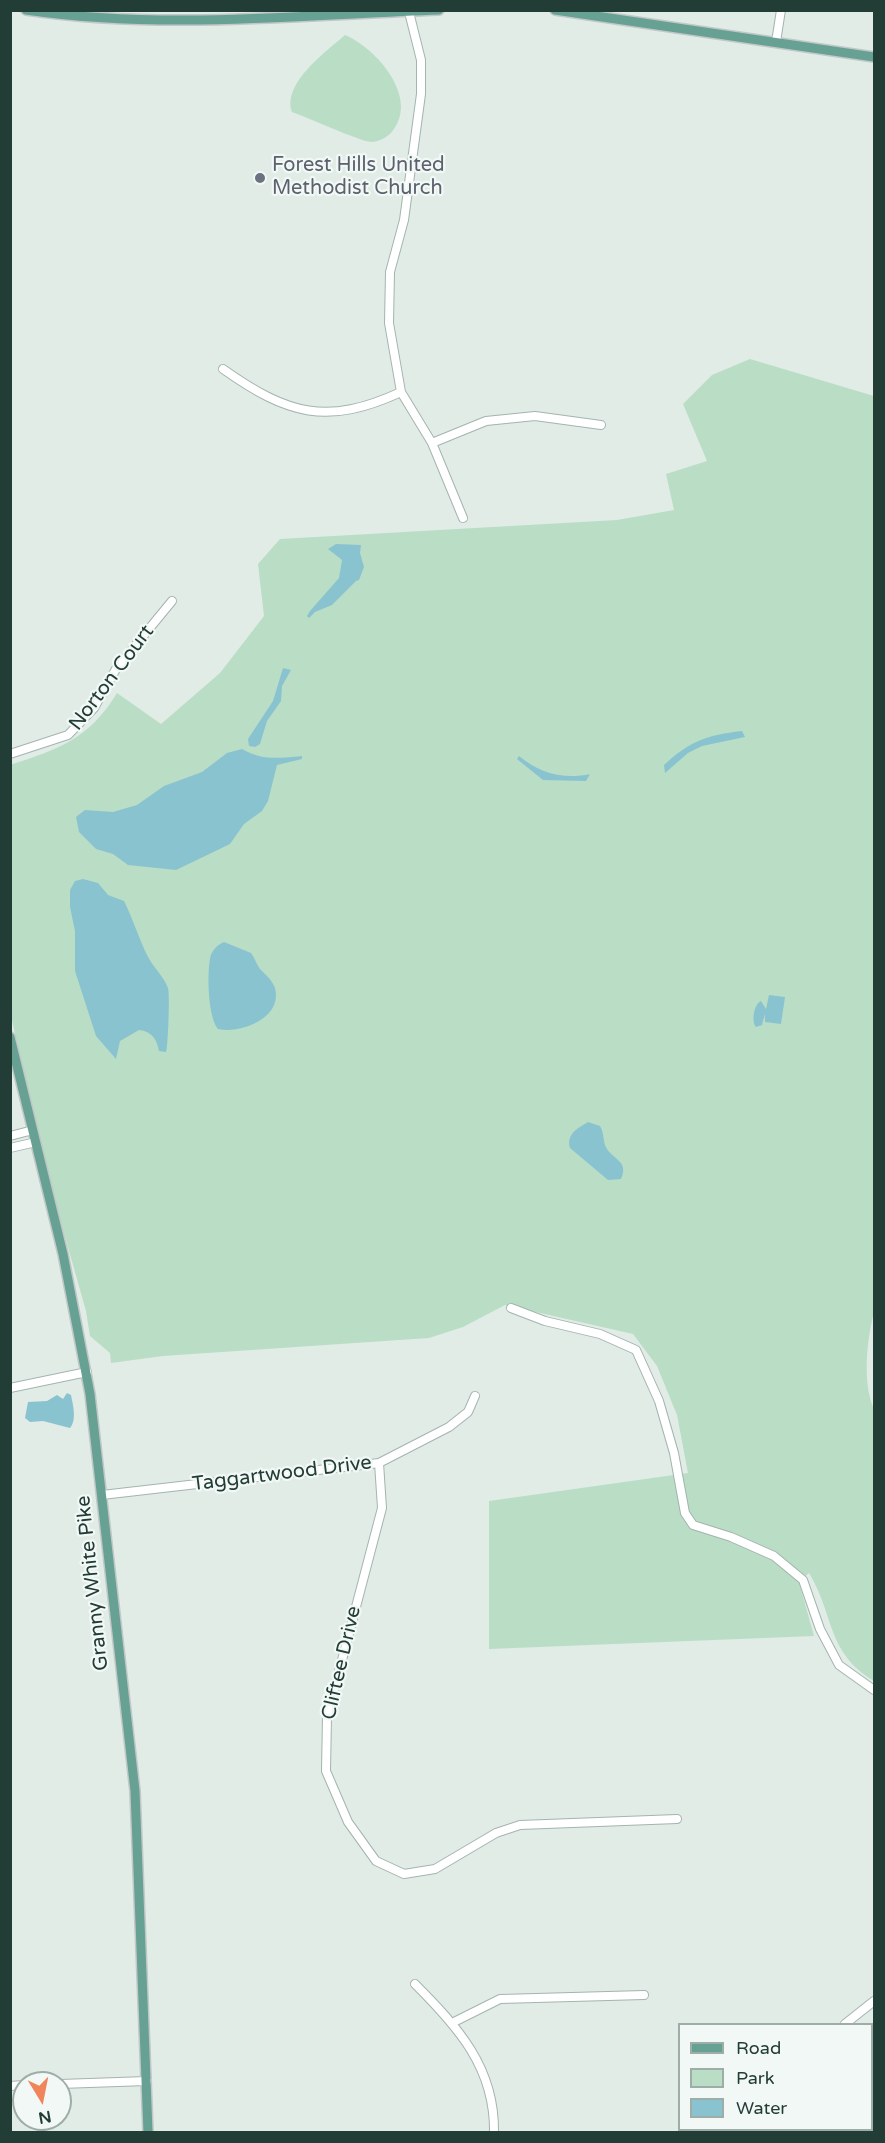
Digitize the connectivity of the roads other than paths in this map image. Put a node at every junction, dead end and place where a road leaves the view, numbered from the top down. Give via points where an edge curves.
1 (26, 10) edge
2 (439, 10) edge
3 (555, 10) edge
4 (781, 10) edge
5 (410, 12) edge
6 (113, 14) edge
7 (776, 42) junction
8 (874, 57) edge
9 (223, 369) dead end
10 (401, 392) junction
11 (601, 425) dead end
12 (432, 443) junction
13 (463, 518) dead end
14 (172, 601) dead end
15 (10, 754) edge
16 (10, 1037) edge
17 (33, 1130) junction
18 (10, 1136) edge
19 (36, 1142) junction
20 (10, 1148) edge
21 (511, 1308) dead end
22 (87, 1372) junction
23 (10, 1388) edge
24 (475, 1396) dead end
25 (379, 1463) junction
26 (102, 1495) junction
27 (874, 1690) edge
28 (677, 1819) dead end
29 (415, 1984) dead end
30 (644, 1995) dead end
31 (874, 2001) edge
32 (454, 2022) junction
33 (847, 2023) edge
34 (147, 2081) junction
35 (72, 2084) edge
36 (148, 2133) edge
37 (494, 2133) edge

1 - 6 main road
2 - 5 main road
3 - 7 main road
4 - 7 street
5 - 6 main road via 241,18
5 - 10 street via 421,60 422,94 404,220 390,272 389,323
7 - 8 main road
9 - 10 street via 253,391 287,407 331,413 370,406
10 - 12 street
11 - 12 street via 535,416 486,421
12 - 13 street
14 - 15 street, Norton Court via 116,669 94,708 68,735
16 - 17 main road, Granny White Pike
17 - 18 street
17 - 19 main road, Granny White Pike
19 - 20 street
19 - 22 main road, Granny White Pike
21 - 27 street via 600,1334 636,1350 659,1401 685,1513 693,1525 774,1556 803,1580 820,1629 839,1665
22 - 23 street
22 - 26 main road, Granny White Pike
24 - 25 street, Taggartwood Drive via 468,1413 449,1427
25 - 26 street, Taggartwood Drive
25 - 28 street, Cliftee Drive via 382,1508 327,1717 326,1749 326,1770 348,1822 376,1861 404,1874 435,1869 496,1833 520,1825
26 - 34 main road, Granny White Pike via 135,1791
29 - 32 street
30 - 32 street via 500,1999
31 - 33 street
32 - 37 street via 488,2082
34 - 35 street
34 - 36 main road, Granny White Pike

